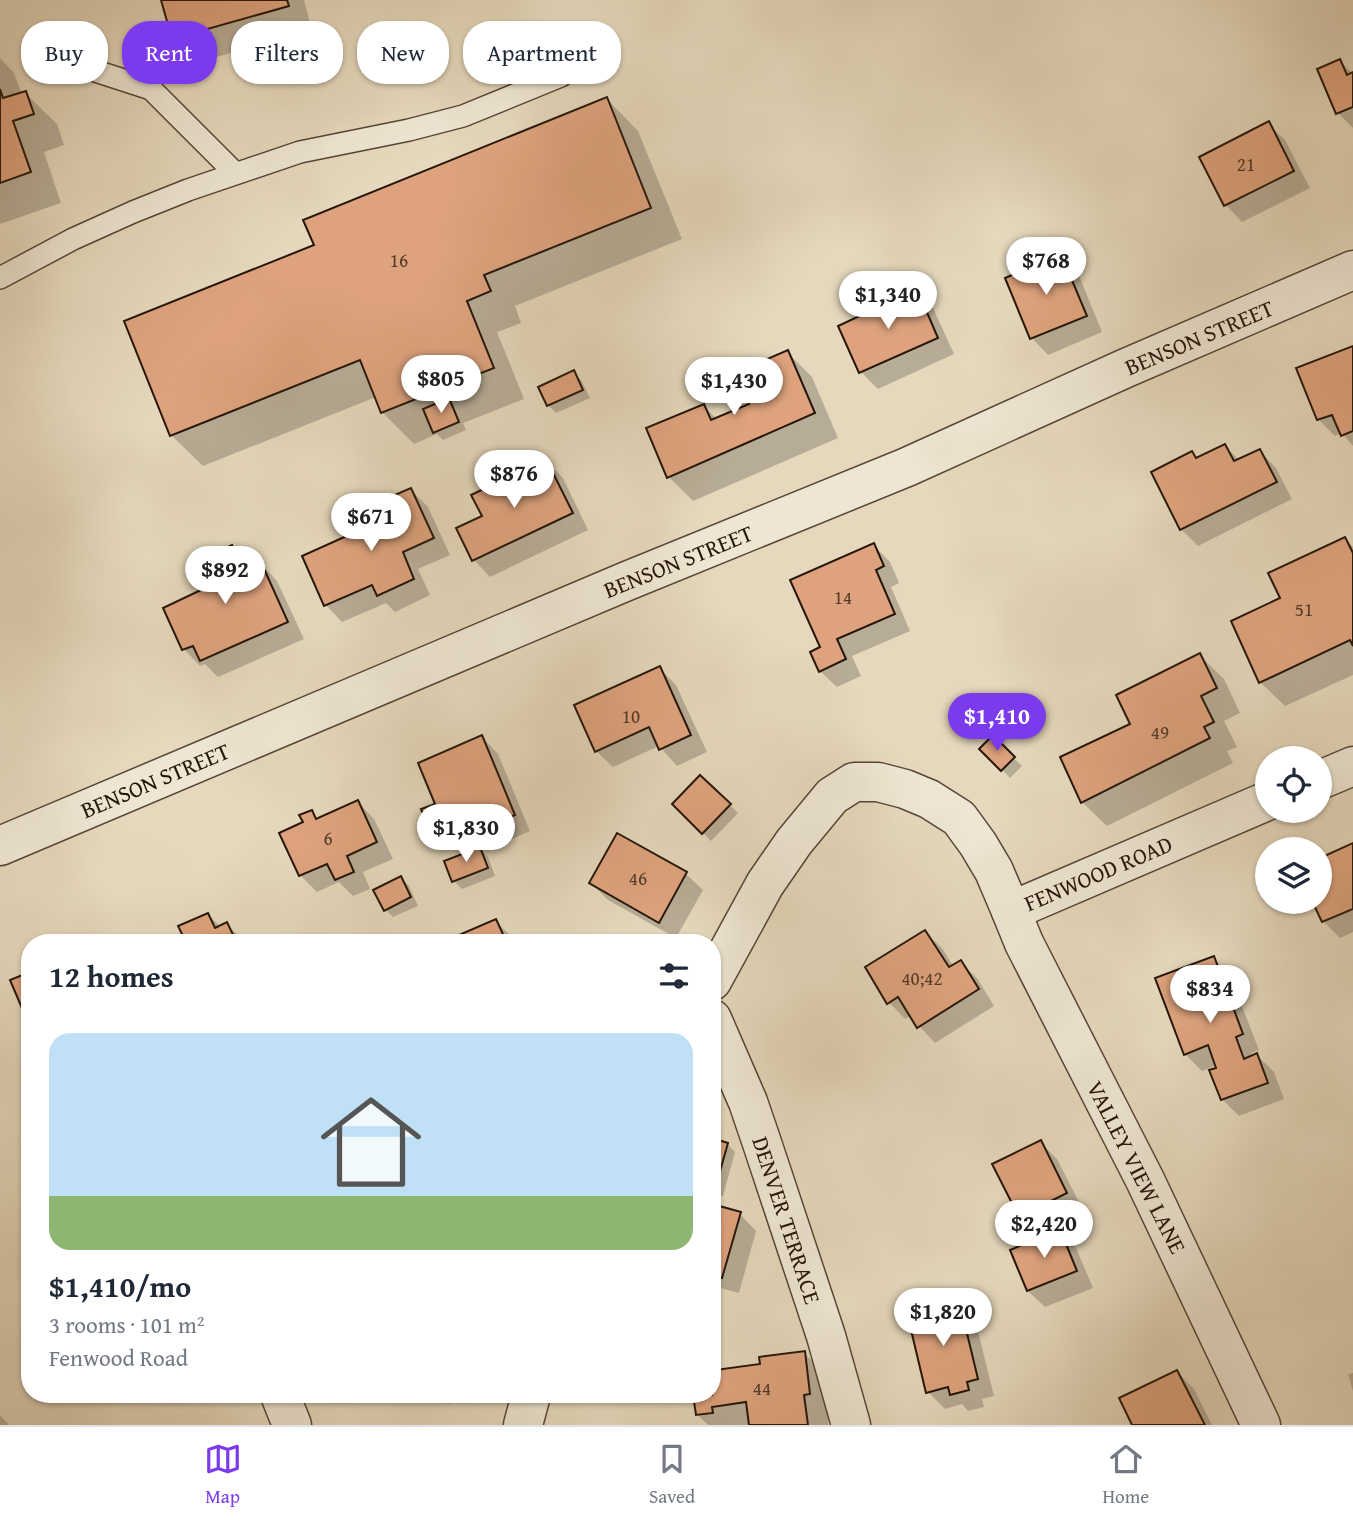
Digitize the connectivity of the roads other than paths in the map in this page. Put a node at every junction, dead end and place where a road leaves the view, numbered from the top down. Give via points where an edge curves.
1 (108, 75) edge
2 (541, 84) edge
3 (235, 173) junction
4 (1353, 270) edge
5 (0, 278) edge
6 (1353, 766) edge
7 (1332, 775) edge
8 (1255, 807) edge
9 (0, 846) edge
10 (1011, 911) junction
11 (721, 965) edge
12 (721, 1040) edge
13 (283, 1403) edge
14 (529, 1403) edge
15 (292, 1425) edge
16 (523, 1425) edge
17 (851, 1425) edge
18 (1261, 1425) edge

1 - 3 lane via 151,89
2 - 3 lane via 463,116 300,152
3 - 5 lane via 133,212
4 - 9 street, BENSON STREET via 907,467
6 - 7 street
8 - 10 street, FENWOOD ROAD
10 - 11 street, FENWOOD ROAD via 994,871 959,818 905,789 855,782 832,796 793,842
10 - 18 street, VALLEY VIEW LANE
12 - 17 street, DENVER TERRACE via 762,1143
13 - 15 street
14 - 16 street

